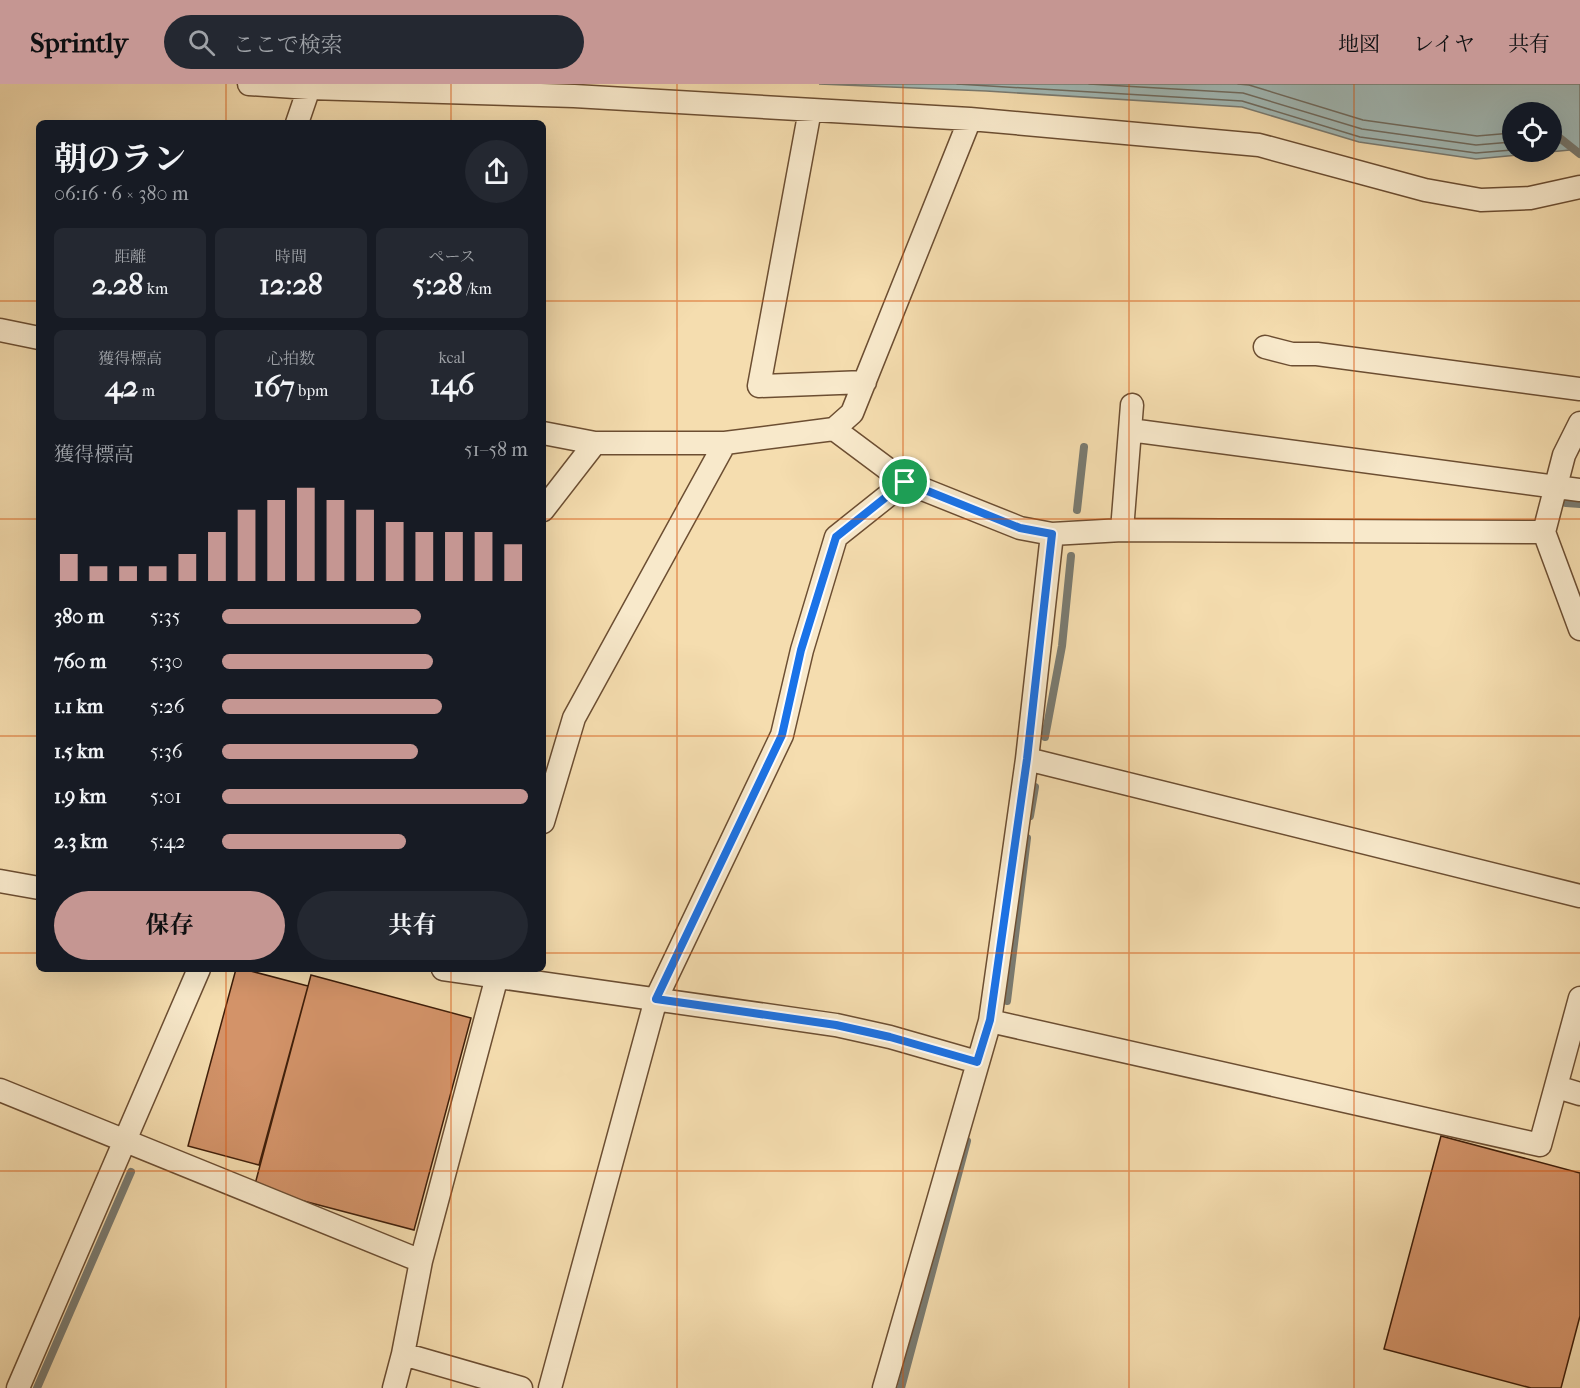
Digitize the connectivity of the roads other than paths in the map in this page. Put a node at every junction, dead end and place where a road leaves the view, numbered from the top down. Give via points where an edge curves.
1 (249, 84) edge
2 (309, 88) junction
3 (810, 110) junction
4 (970, 119) junction
5 (298, 120) edge
6 (1579, 191) edge
7 (0, 330) edge
8 (36, 337) edge
9 (1265, 347) dead end
10 (865, 382) junction
11 (1580, 389) edge
12 (1132, 405) dead end
13 (1580, 423) edge
14 (834, 429) junction
15 (1130, 430) junction
16 (546, 434) edge
17 (595, 442) junction
18 (725, 443) junction
19 (905, 482) junction
20 (1556, 488) junction
21 (1580, 490) edge
22 (546, 506) edge
23 (1122, 530) junction
24 (1544, 532) junction
25 (1052, 534) junction
26 (1580, 629) edge
27 (1027, 759) junction
28 (546, 812) edge
29 (0, 881) edge
30 (36, 886) edge
31 (1580, 896) edge
32 (198, 972) edge
33 (497, 973) edge
34 (1580, 998) edge
35 (656, 999) junction
36 (990, 1020) junction
37 (977, 1062) junction
38 (1557, 1087) junction
39 (0, 1090) edge
40 (1580, 1094) edge
41 (125, 1142) junction
42 (421, 1261) junction
43 (403, 1354) junction
44 (18, 1388) edge
45 (394, 1388) edge
46 (521, 1388) edge
47 (549, 1388) edge
48 (884, 1388) edge

1 - 2 street
2 - 3 street via 574,96
2 - 5 street
3 - 4 street
3 - 10 street via 759,386
4 - 6 street via 1259,145 1425,190 1481,200
4 - 10 street
7 - 8 street
9 - 11 street via 1292,354 1317,354
10 - 14 street via 852,413
12 - 15 street
13 - 20 street via 1564,455
14 - 18 street
14 - 19 street
15 - 20 street
15 - 23 street
16 - 17 street
17 - 18 street
17 - 22 street
18 - 28 street via 574,718
19 - 25 street via 1020,528
19 - 35 street via 836,537 801,650 782,735
20 - 21 street
20 - 24 street
23 - 24 street
23 - 25 street
24 - 26 street
25 - 27 street
27 - 31 street
27 - 36 street
29 - 30 street
32 - 41 street
33 - 35 street
33 - 42 street
34 - 38 street
35 - 37 street via 836,1025
35 - 47 street
36 - 37 street
36 - 38 street via 1540,1145
37 - 48 street
38 - 40 street
39 - 41 street
41 - 42 street
41 - 44 street
42 - 43 street
43 - 45 street
43 - 46 street

